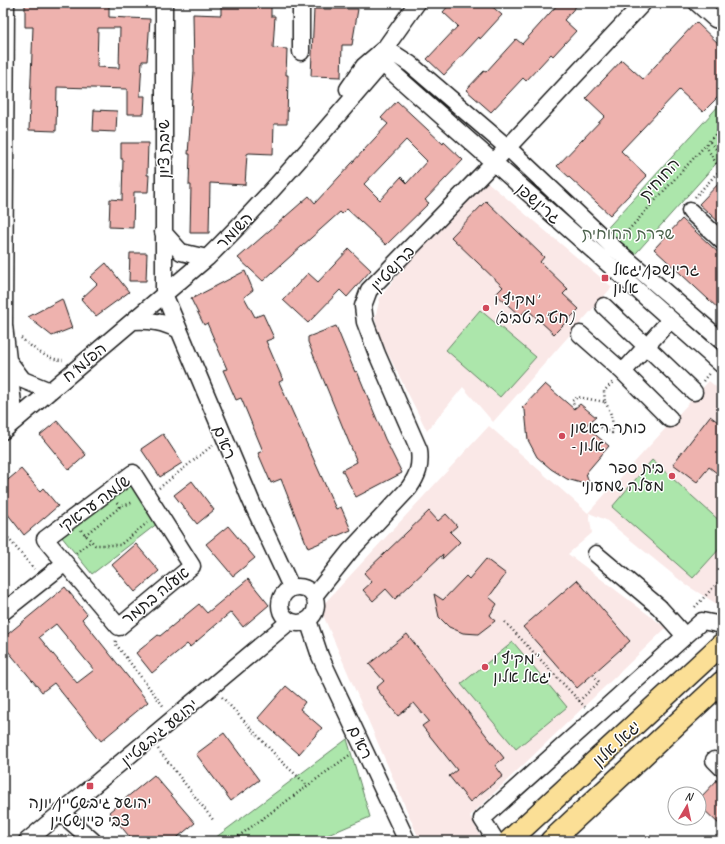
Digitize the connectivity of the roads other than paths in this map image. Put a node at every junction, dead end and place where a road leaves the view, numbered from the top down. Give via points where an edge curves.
1 (6, 3) edge
2 (164, 3) edge
3 (301, 3) edge
4 (417, 3) edge
5 (643, 3) edge
6 (697, 3) edge
7 (722, 21) edge
8 (301, 52) dead end
9 (380, 56) junction
10 (5, 64) edge
11 (508, 148) junction
12 (494, 163) junction
13 (4, 190) edge
14 (690, 211) road end
15 (163, 232) junction
16 (722, 241) edge
17 (207, 258) junction
18 (164, 294) junction
19 (604, 306) dead end
20 (670, 320) junction
21 (133, 321) junction
22 (4, 325) edge
23 (179, 330) junction
24 (580, 334) dead end
25 (722, 341) edge
26 (645, 346) junction
27 (6, 357) junction
28 (722, 365) edge
29 (623, 372) junction
30 (50, 391) junction
31 (694, 392) dead end
32 (670, 419) dead end
33 (9, 426) edge
34 (148, 496) joint
35 (596, 554) dead end
36 (64, 563) junction
37 (291, 588) junction
38 (314, 596) junction
39 (3, 612) edge
40 (308, 620) junction
41 (290, 621) junction
42 (722, 625) edge
43 (680, 631) junction
44 (722, 644) edge
45 (722, 682) edge
46 (61, 814) junction
47 (27, 841) edge
48 (93, 841) edge
49 (407, 841) edge
50 (496, 841) edge
51 (509, 841) edge
52 (551, 841) edge

1 - 10 street
2 - 15 street, שיבת ציון
3 - 8 street
4 - 9 street, השומר
5 - 11 street, ברנשטיין
6 - 7 street via 715,20
9 - 11 street, גרינשפן via 410,64
9 - 12 street, גרינשפן
9 - 17 street, השומר via 364,66 299,160
10 - 13 street
11 - 12 street, ברנשטיין
11 - 25 street, גרינשפן via 613,247
12 - 20 street, גרינשפן
12 - 38 street, ברנשטיין via 369,290 363,306 365,322 419,450 421,462 417,476 409,488 350,552
13 - 22 street
14 - 16 street
15 - 17 street via 181,252
15 - 18 street, שיבת ציון
17 - 18 street, השומר
18 - 21 street, הפלמ"ח
18 - 23 street, רא"ם
19 - 26 street
20 - 26 street
20 - 28 street, גרינשפן
21 - 23 street via 164,322
21 - 30 street, הפלמ"ח
22 - 27 street
23 - 37 street, רא"ם via 223,437
24 - 29 street
26 - 29 street
26 - 31 street
27 - 30 street via 23,380
27 - 33 street
29 - 32 street
30 - 33 street, הפלמ"ח
34 - 36 street, שלמה עראקי via 133,472 44,539
34 - 36 street, אעלה בתמר via 192,566 119,627
35 - 43 street via 658,606
36 - 39 street
37 - 38 street via 296,586 306,589
37 - 41 street via 286,590 279,601 281,613
38 - 40 street via 316,607
40 - 41 street via 302,623
40 - 49 street, רא"ם via 320,656
41 - 46 street, יהושע גיבשטיין
42 - 43 street via 702,621
43 - 50 street via 595,717 482,819
44 - 51 main road, יגאל אלון
45 - 52 main road, יגאל אלון
46 - 47 street, יהושע גיבשטיין
46 - 48 street

